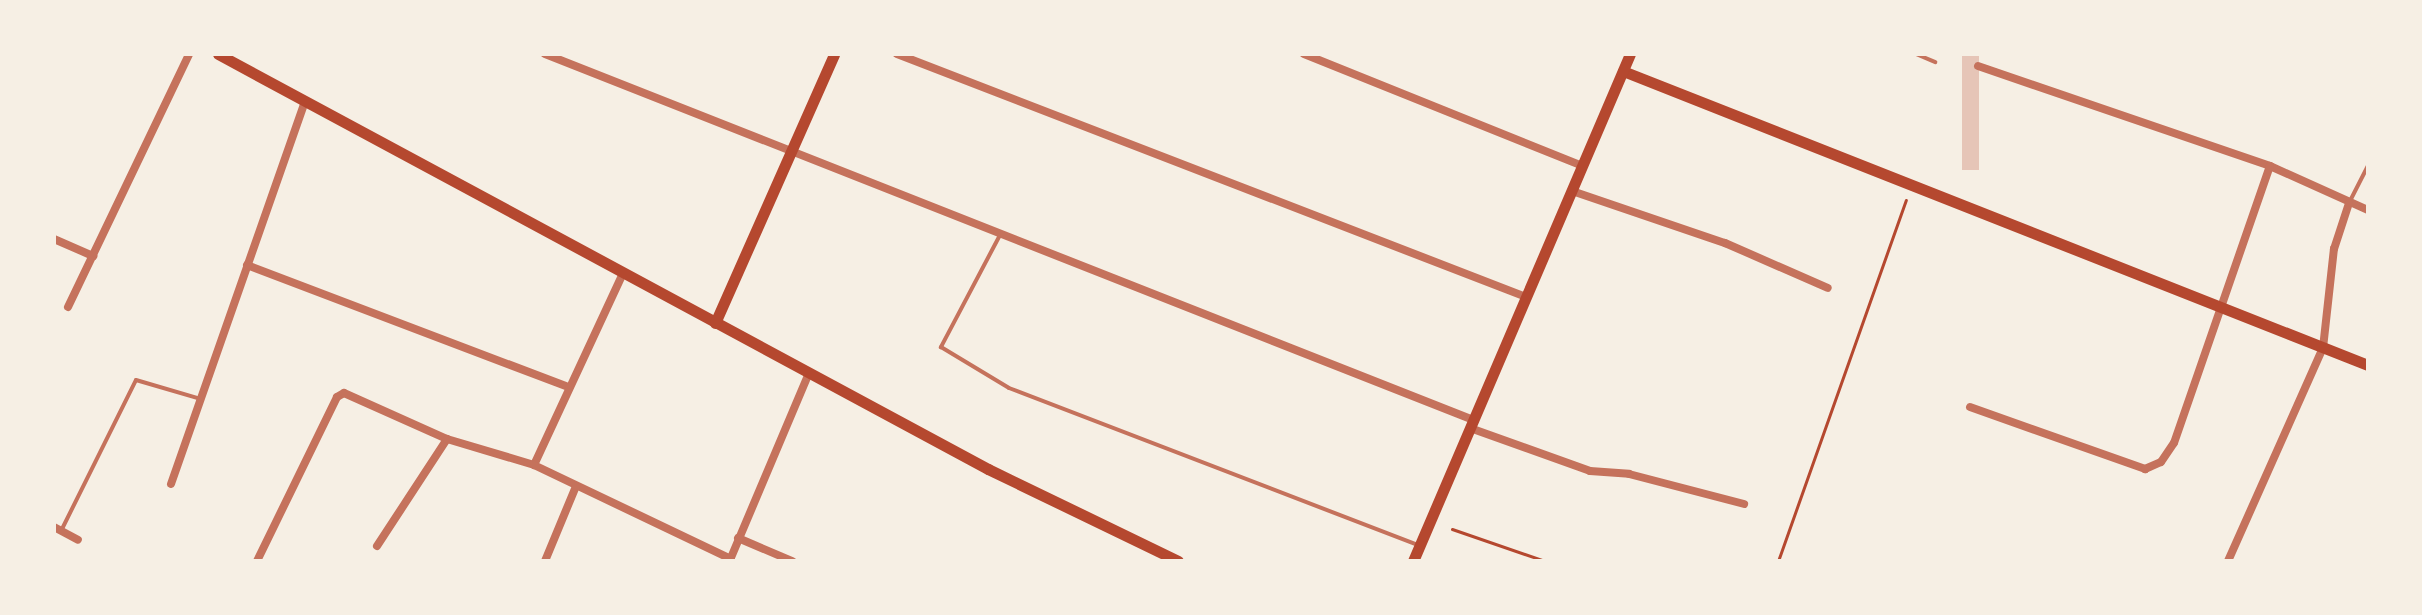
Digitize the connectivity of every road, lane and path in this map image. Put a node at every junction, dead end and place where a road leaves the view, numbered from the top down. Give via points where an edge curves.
1 (189, 54) edge
2 (218, 54) edge
3 (545, 54) edge
4 (834, 54) edge
5 (897, 54) edge
6 (1304, 54) edge
7 (1630, 54) edge
8 (1916, 54) edge
9 (1935, 62) dead end
10 (1978, 66) dead end
11 (1623, 71) junction
12 (305, 101) junction
13 (790, 152) junction
14 (1582, 166) junction
15 (2270, 166) junction
16 (2368, 166) edge
17 (1911, 185) junction
18 (1572, 191) junction
19 (2349, 203) junction
20 (2368, 210) edge
21 (1000, 234) junction
22 (54, 239) edge
23 (93, 256) junction
24 (247, 265) junction
25 (623, 273) junction
26 (1828, 288) dead end
27 (1526, 297) junction
28 (68, 307) dead end
29 (2220, 308) junction
30 (715, 323) junction
31 (2323, 348) junction
32 (2368, 365) edge
33 (809, 373) junction
34 (566, 386) junction
35 (201, 399) junction
36 (1970, 407) dead end
37 (1472, 424) junction
38 (447, 439) junction
39 (534, 465) junction
40 (171, 484) dead end
41 (576, 486) junction
42 (1744, 504) dead end
43 (58, 529) edge
44 (1452, 529) dead end
45 (738, 538) junction
46 (78, 540) dead end
47 (377, 546) dead end
48 (1419, 546) junction
49 (730, 560) edge
50 (257, 561) edge
51 (545, 561) edge
52 (792, 561) edge
53 (1178, 561) edge
54 (1413, 561) edge
55 (1545, 561) edge
56 (1778, 561) edge
57 (2228, 561) edge

1 - 23 street
2 - 12 main road
3 - 13 street
4 - 13 main road
5 - 27 street
6 - 14 street
7 - 11 main road
8 - 9 lane
10 - 15 street
11 - 14 main road
11 - 17 main road
12 - 24 street
12 - 25 main road
13 - 21 street
13 - 30 main road
14 - 18 main road
15 - 19 street
15 - 29 street
16 - 19 lane
17 - 29 main road
17 - 56 path
18 - 26 street via 1725,243
18 - 27 main road
19 - 20 street
19 - 31 street via 2334,249
21 - 37 street
21 - 48 lane via 941,347 1009,388
22 - 23 street
23 - 28 street
24 - 34 street
24 - 35 street
25 - 30 main road
25 - 34 street
27 - 37 main road
29 - 31 main road
29 - 36 street via 2174,443 2161,462 2145,469
30 - 33 main road
31 - 32 main road
31 - 57 street
33 - 45 street
33 - 53 main road via 988,469
34 - 39 street
35 - 40 street
35 - 43 lane via 136,380
37 - 42 street via 1590,471 1629,474
37 - 48 main road
38 - 39 street
38 - 47 street
38 - 50 street via 344,393 337,397
39 - 41 street
41 - 49 street
41 - 51 street
43 - 46 street
44 - 55 path
45 - 49 street
45 - 52 street
48 - 54 main road

